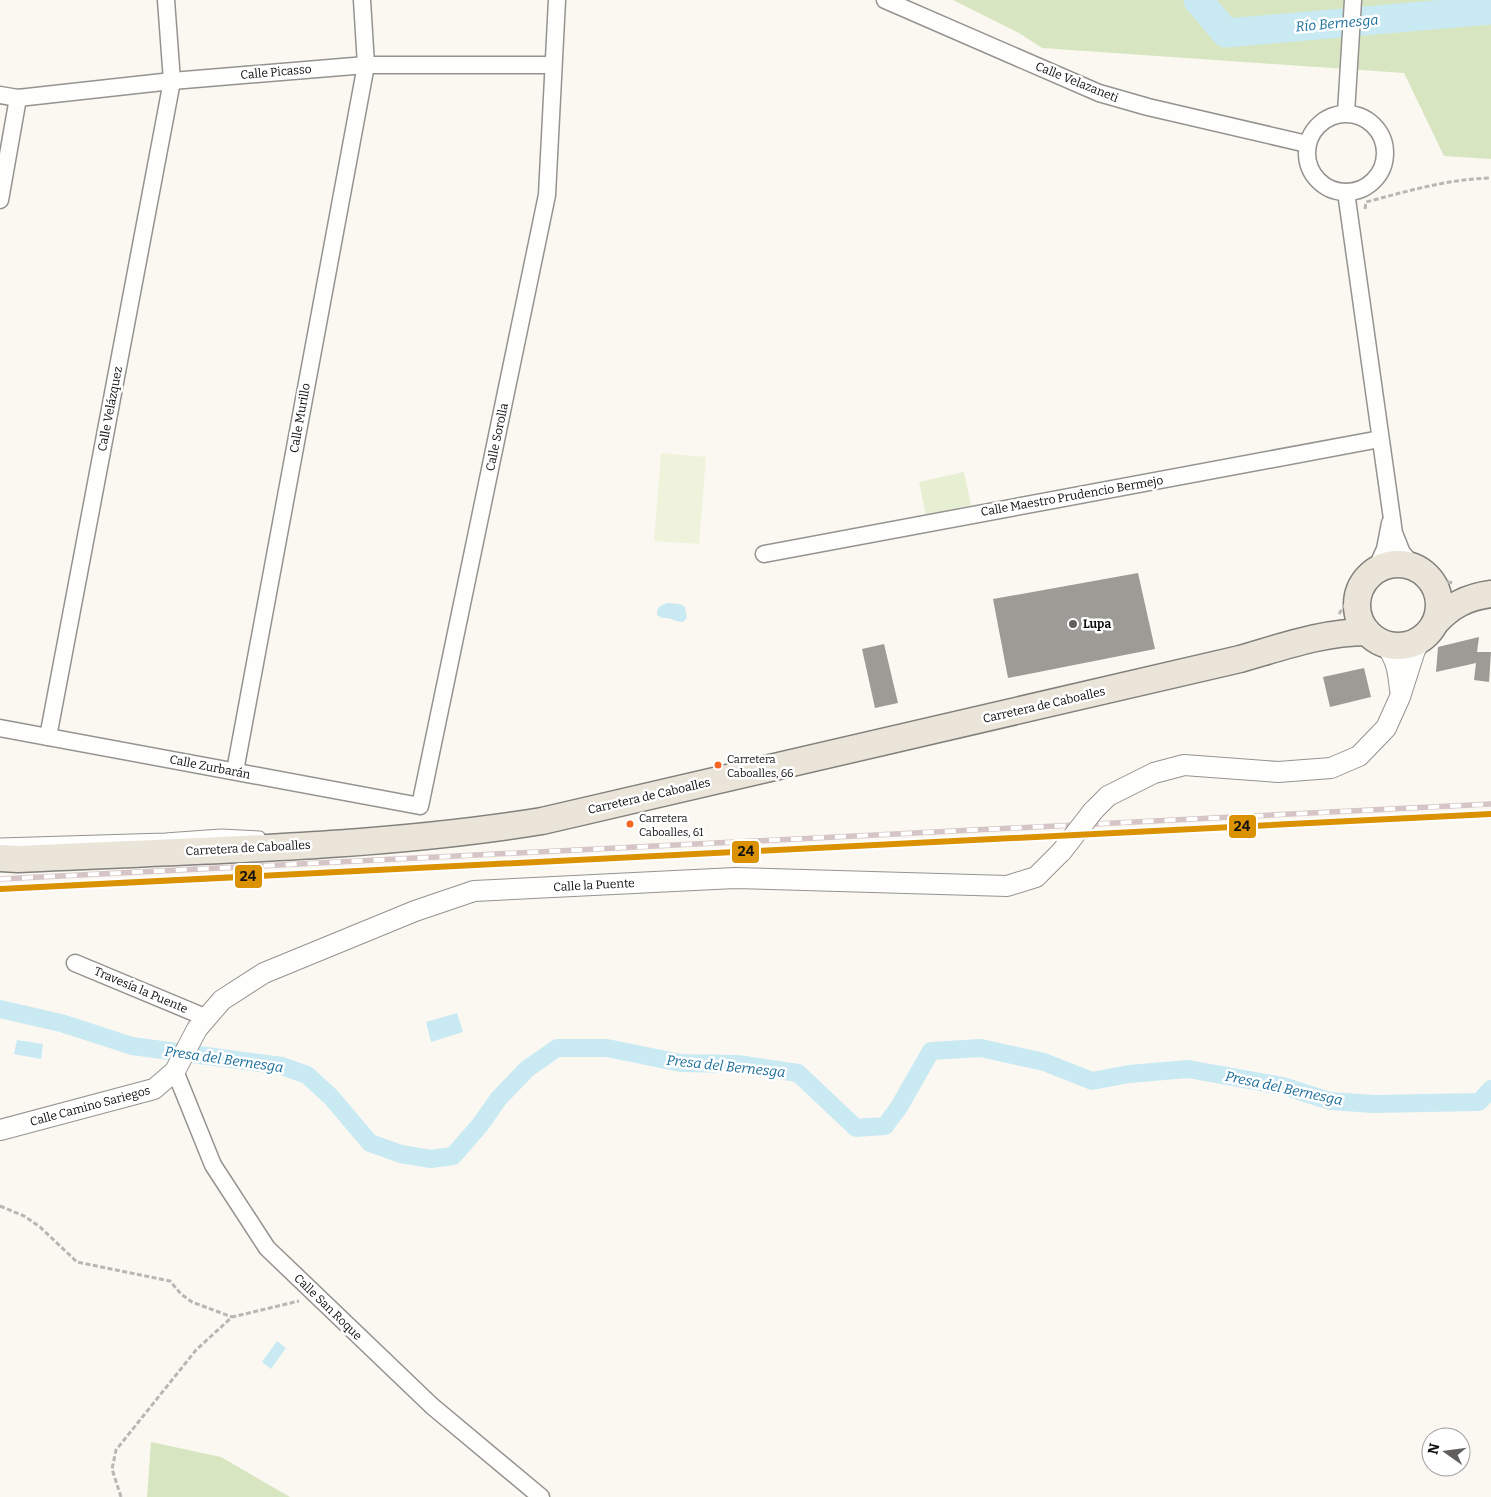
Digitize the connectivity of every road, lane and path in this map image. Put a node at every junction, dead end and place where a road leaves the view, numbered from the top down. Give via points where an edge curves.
1 (166, 0) edge
2 (362, 0) edge
3 (557, 0) edge
4 (885, 0) edge
5 (1353, 0) edge
6 (366, 65) junction
7 (553, 65) junction
8 (172, 81) junction
9 (0, 90) edge
10 (0, 95) edge
11 (18, 98) junction
12 (1346, 113) junction
13 (1307, 144) junction
14 (1491, 178) edge
15 (1346, 192) junction
16 (0, 200) edge
17 (1351, 230) junction
18 (1380, 439) junction
19 (1391, 516) junction
20 (764, 554) dead end
21 (1410, 561) junction
22 (1378, 564) junction
23 (1484, 595) edge
24 (1432, 616) junction
25 (1362, 622) junction
26 (1400, 697) junction
27 (0, 728) edge
28 (48, 737) junction
29 (235, 771) junction
30 (420, 806) joint
31 (268, 836) dead end
32 (287, 838) dead end
33 (353, 841) junction
34 (0, 843) edge
35 (0, 858) edge
36 (75, 962) dead end
37 (207, 1018) junction
38 (177, 1066) junction
39 (0, 1130) edge
40 (0, 1206) edge
41 (318, 1296) junction
42 (232, 1317) junction
43 (121, 1497) edge
44 (541, 1497) edge

1 - 8 street, Calle Velázquez
2 - 6 street, Calle Murillo
3 - 7 street, Calle Sorolla
4 - 13 street, Calle Velazaneti via 1099,93
5 - 12 street
6 - 7 street, Calle Picasso
6 - 8 street, Calle Picasso
6 - 29 street, Calle Murillo
7 - 30 street, Calle Sorolla via 547,195
8 - 11 street, Calle Picasso
8 - 28 street, Calle Velázquez
9 - 10 street
10 - 11 street, Calle Picasso
11 - 16 street
12 - 13 street via 1332,115 1321,122
12 - 15 street via 1363,118 1378,129 1385,153 1378,176 1369,185
13 - 15 street via 1306,156 1315,178 1329,188
14 - 17 path via 1439,183 1366,202 1363,228
15 - 17 street
17 - 18 street
18 - 19 street
18 - 20 street, Calle Maestro Prudencio Bermejo
19 - 21 street via 1394,533
19 - 22 street via 1385,549
21 - 22 main road
21 - 22 path via 1401,554
21 - 24 main road via 1430,578
21 - 24 path via 1417,559 1431,568 1441,582
22 - 25 main road via 1368,577
22 - 25 path via 1368,563 1356,575 1349,590
23 - 24 main road
24 - 24 path via 1431,640 1440,628
24 - 25 main road via 1404,646
24 - 25 path via 1402,654
24 - 26 street, Calle la Puente
25 - 25 path via 1360,638 1372,648 1387,653
25 - 26 street via 1398,671
25 - 33 main road, Carretera de Caboalles via 1240,659 542,821 481,830
26 - 37 street, Calle la Puente, bridge via 1386,728 1359,756 1331,768 1278,772 1184,765 1154,773 1108,796 1036,877 1007,886 735,878 474,891 415,911 264,973 222,1000
27 - 28 street, Calle Zurbarán
28 - 29 street, Calle Zurbarán
29 - 30 street, Calle Zurbarán
31 - 34 lane via 221,834
32 - 33 lane
33 - 35 main road, Carretera de Caboalles
36 - 37 street, Travesía la Puente
37 - 38 street, Calle la Puente via 197,1029
38 - 39 street, Calle Camino Sariegos via 154,1089
38 - 41 street, Calle San Roque via 212,1164 267,1248
40 - 42 path via 40,1227 77,1262 170,1281 192,1302
41 - 42 path
41 - 44 street, Calle San Roque via 432,1406
42 - 43 path via 196,1350 116,1450 112,1469

